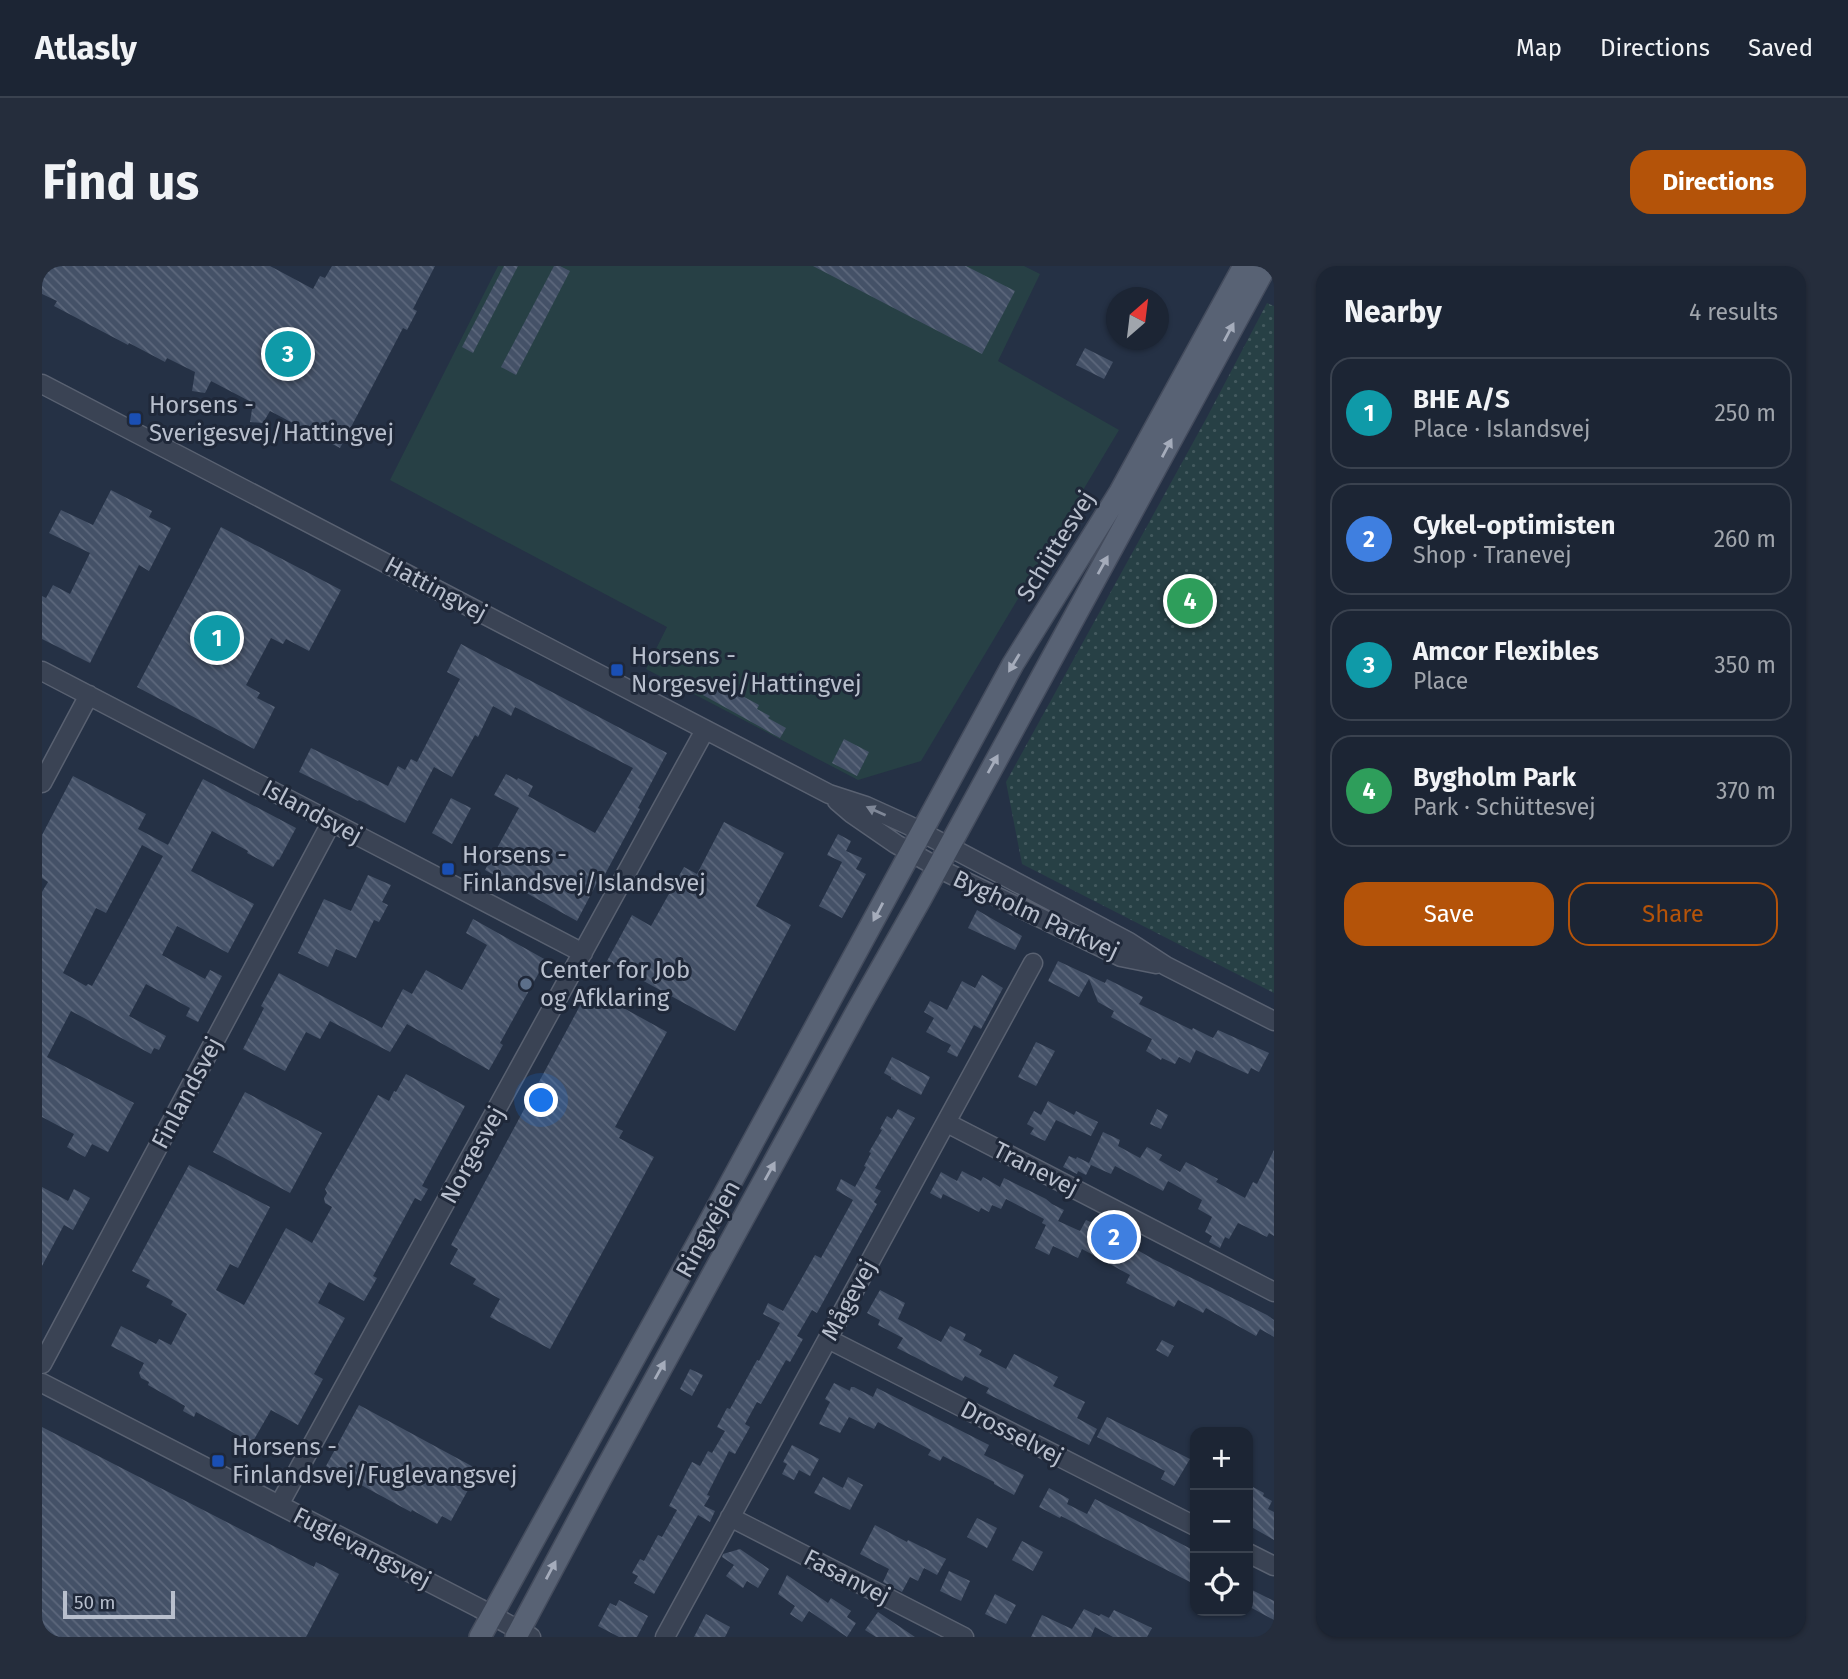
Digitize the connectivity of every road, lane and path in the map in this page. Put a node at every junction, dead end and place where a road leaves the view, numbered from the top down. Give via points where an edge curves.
1 (1244, 266) edge
2 (1266, 266) edge
3 (42, 384) edge
4 (42, 671) edge
5 (89, 695) junction
6 (705, 730) junction
7 (42, 783) edge
8 (829, 794) junction
9 (331, 823) junction
10 (921, 832) junction
11 (948, 846) junction
12 (911, 852) junction
13 (937, 867) junction
14 (583, 953) junction
15 (1033, 963) dead end
16 (1166, 966) junction
17 (1274, 1021) edge
18 (947, 1123) junction
19 (1274, 1292) edge
20 (828, 1339) junction
21 (42, 1364) edge
22 (42, 1383) edge
23 (279, 1506) junction
24 (730, 1517) junction
25 (1190, 1523) edge
26 (1253, 1556) edge
27 (1274, 1566) edge
28 (492, 1615) junction
29 (522, 1635) edge
30 (480, 1637) edge
31 (665, 1637) edge
32 (964, 1637) edge

1 -> 10 main road, Schüttesvej via 1120,492 1013,664
11 -> 2 main road, Schüttesvej
3 - 6 street, Hattingvej
4 - 5 street, Islandsvej
5 - 7 street
5 - 9 street, Islandsvej
6 - 8 street, Hattingvej
6 - 14 street, Norgesvej
10 -> 8 street, Hattingvej
8 - 12 street, Hattingvej
9 - 14 street, Islandsvej
9 - 21 street, Finlandsvej
10 - 11 street, Bygholm Parkvej
10 - 12 main road, Schüttesvej
11 - 13 main road, Ringvejen
11 - 16 street, Bygholm Parkvej
12 - 13 street, Bygholm Parkvej
12 -> 28 main road, Ringvejen
13 - 16 street, Bygholm Parkvej via 1121,957
29 -> 13 main road, Ringvejen via 607,1466
14 - 23 street, Norgesvej
15 - 18 street, Mågevej
16 - 17 street, Bygholm Parkvej
18 - 19 street, Tranevej
18 - 20 street, Mågevej
20 - 24 street, Mågevej
20 - 25 street, Drosselvej
22 - 23 street, Fuglevangsvej
23 - 28 street, Fuglevangsvej
24 - 31 street, Mågevej
24 - 32 street, Fasanvej
26 - 27 street
28 - 29 street, Fuglevangsvej
28 - 30 main road, Ringvejen

